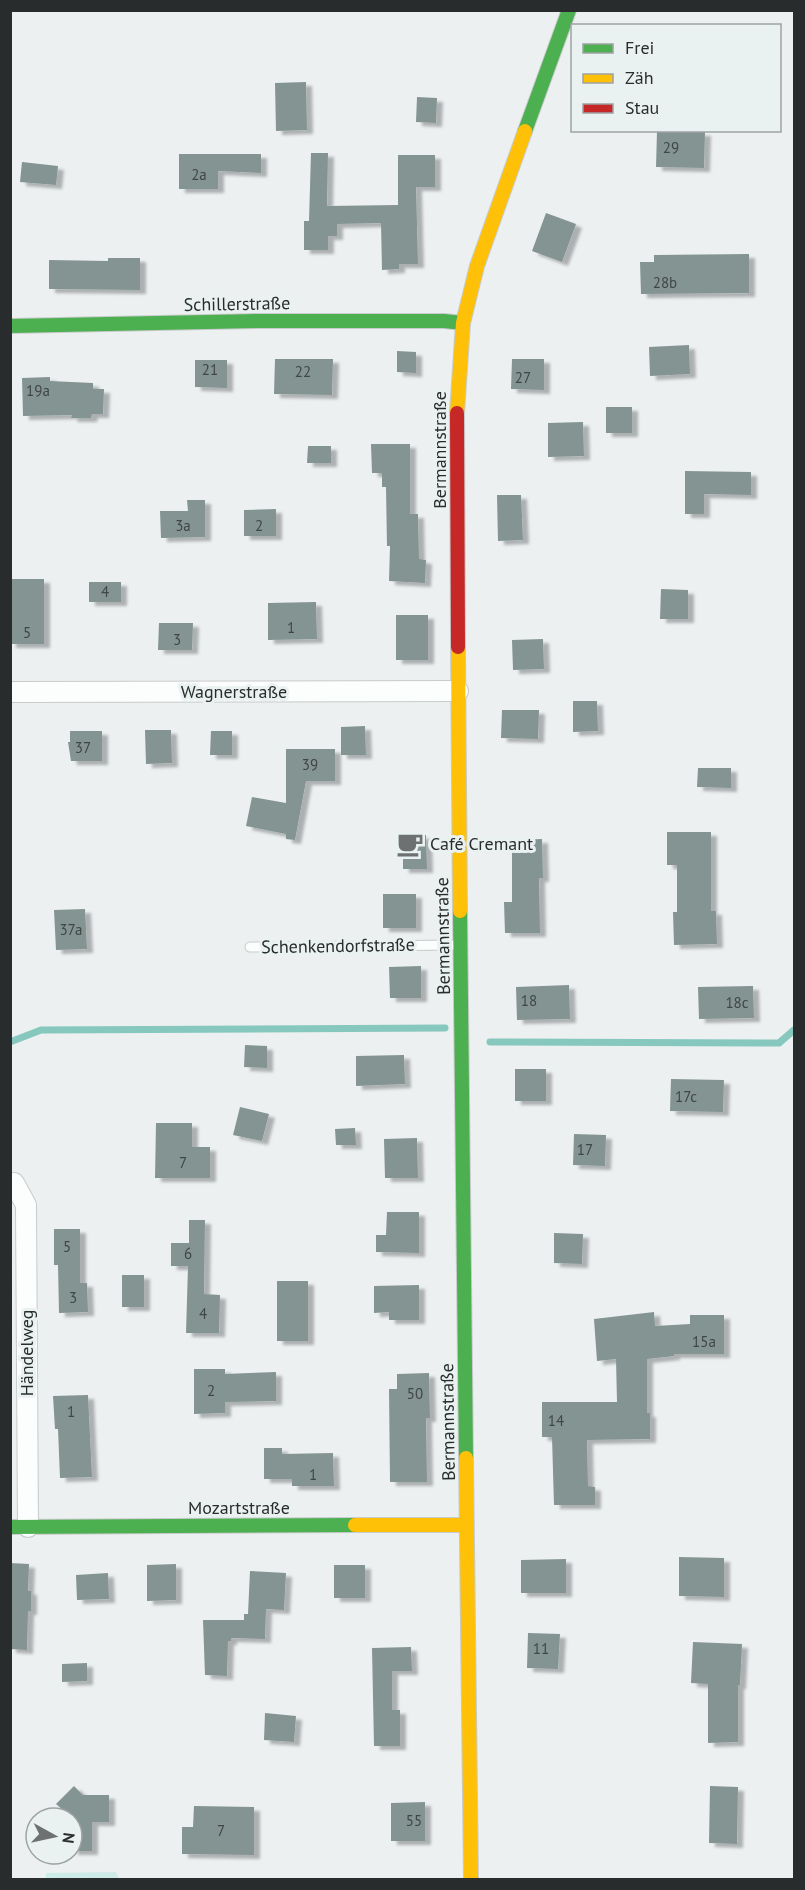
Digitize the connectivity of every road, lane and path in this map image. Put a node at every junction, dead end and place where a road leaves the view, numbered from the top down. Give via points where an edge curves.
1 (569, 10) edge
2 (463, 323) junction
3 (10, 326) edge
4 (458, 691) junction
5 (10, 692) edge
6 (461, 944) junction
7 (250, 947) dead end
8 (14, 1183) dead end
9 (467, 1525) junction
10 (19, 1527) edge
11 (471, 1880) edge

1 - 2 street, Bermannstraße via 477,266
2 - 3 street, Schillerstraße via 260,321
2 - 4 street, Bermannstraße via 456,395
4 - 5 street, Wagnerstraße
4 - 6 street, Bermannstraße
6 - 7 lane, Schenkendorfstraße
6 - 9 street, Bermannstraße
8 - 10 street, Händelweg via 26,1205
9 - 10 street, Mozartstraße
9 - 11 street, Bermannstraße

